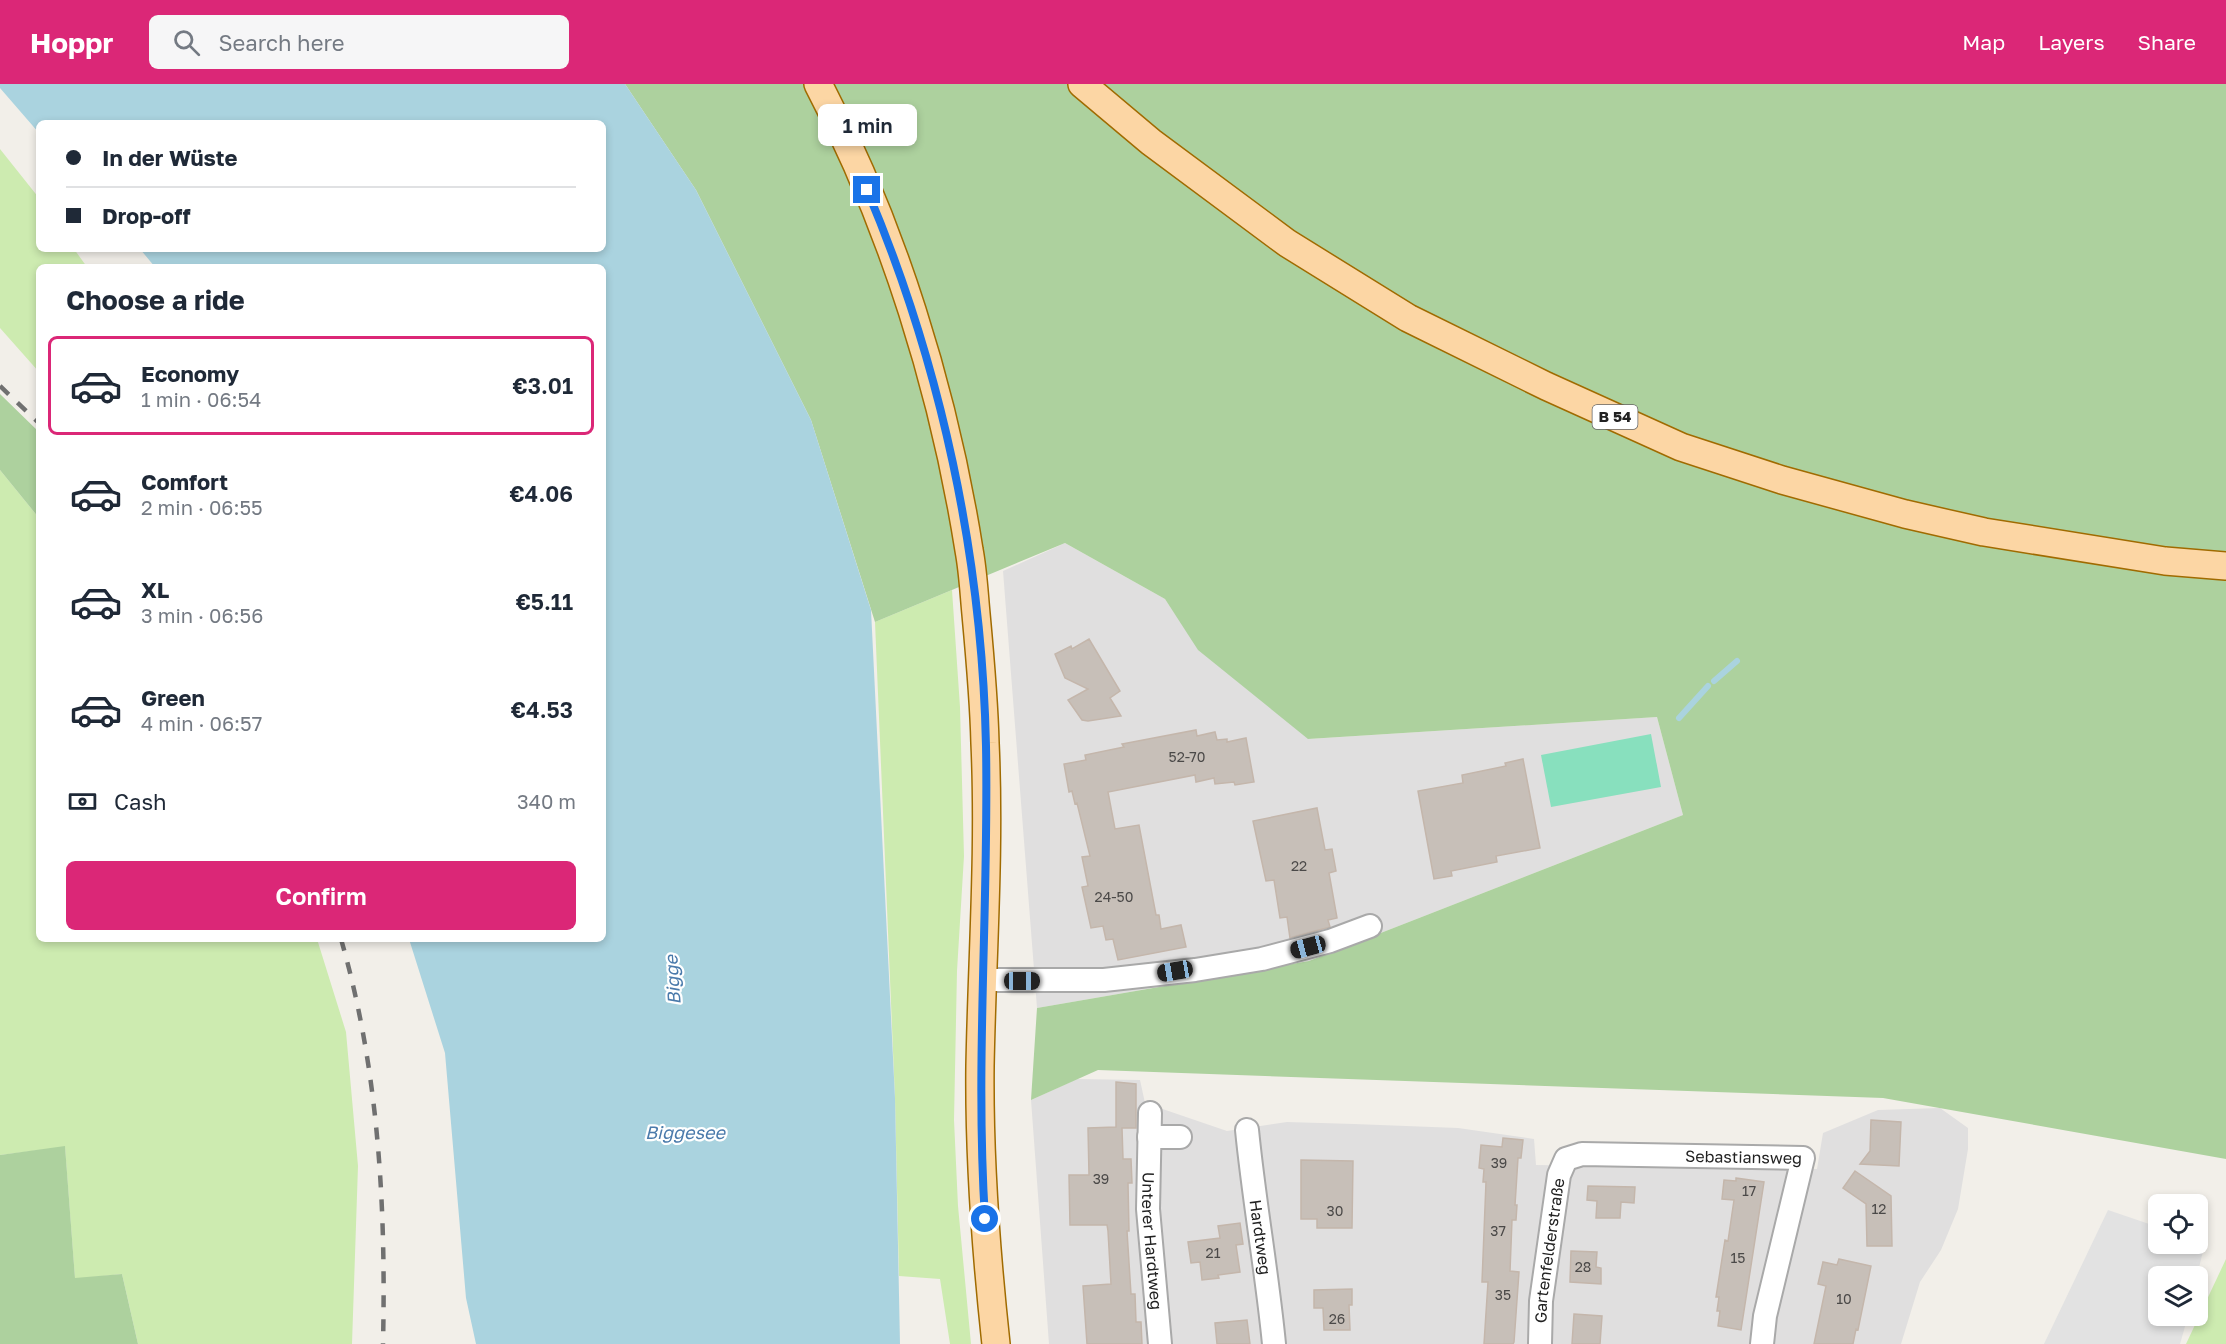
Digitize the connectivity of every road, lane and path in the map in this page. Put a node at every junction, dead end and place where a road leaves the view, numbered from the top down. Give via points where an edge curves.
1 (818, 84) edge
2 (1082, 84) edge
3 (2226, 566) edge
4 (1370, 926) dead end
5 (982, 980) junction
6 (1150, 1113) dead end
7 (1247, 1130) dead end
8 (1149, 1137) junction
9 (1180, 1137) dead end
10 (1566, 1159) joint
11 (996, 1344) edge
12 (1160, 1344) edge
13 (1274, 1344) edge
14 (1540, 1344) edge
15 (1762, 1344) edge

1 - 5 main road via 840,124 885,233 930,369 970,552 986,744
2 - 3 main road, B 54 via 1151,142 1287,243 1408,318 1681,447 1782,480 1984,532 2165,561
4 - 5 street via 1262,959 1195,970 1104,980
5 - 11 main road via 982,1177
6 - 8 street, Unterer Hardtweg
7 - 13 street, Hardtweg
8 - 9 street
8 - 12 street, Unterer Hardtweg via 1148,1209
10 - 14 street, Gartenfelderstraße via 1559,1175 1542,1289
10 - 15 street, Sebastiansweg via 1582,1154 1803,1158 1765,1316

